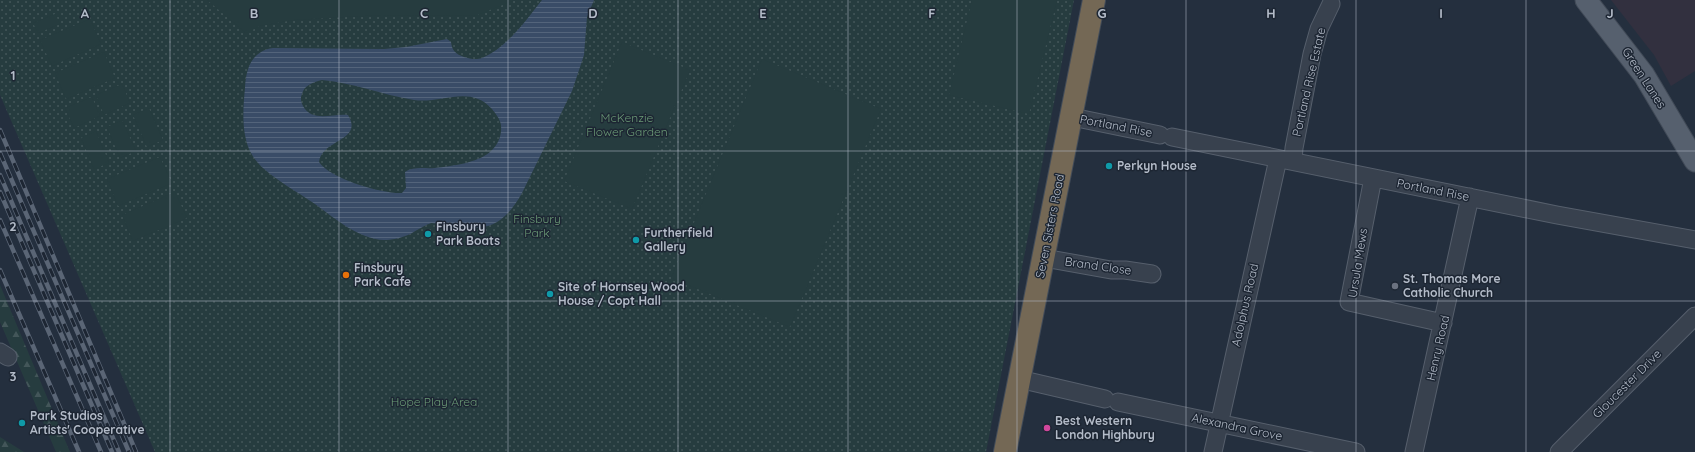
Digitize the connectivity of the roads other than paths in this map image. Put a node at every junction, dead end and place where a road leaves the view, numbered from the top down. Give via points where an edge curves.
1 (1094, 0) edge
2 (1586, 0) edge
3 (1331, 4) dead end
4 (1072, 117) junction
5 (1286, 160) junction
6 (1695, 161) edge
7 (1373, 178) junction
8 (1470, 197) junction
9 (1695, 240) edge
10 (1044, 258) junction
11 (1152, 274) dead end
12 (1695, 316) edge
13 (1443, 323) junction
14 (1019, 379) junction
15 (1218, 423) junction
16 (1005, 452) edge
17 (1213, 452) edge
18 (1356, 452) edge
19 (1414, 452) edge
20 (1559, 452) edge

1 - 4 highway, Seven Sisters Road
2 - 6 main road, Green Lanes via 1615,34 1644,75
3 - 5 street, Portland Rise Estate via 1319,29 1294,148
4 - 5 street, Portland Rise
4 - 10 highway, Seven Sisters Road
5 - 7 street, Portland Rise
5 - 15 street, Adolphus Road
7 - 8 street, Portland Rise
7 - 13 street, Ursula Mews via 1349,302
8 - 9 street, Portland Rise
8 - 13 street, Henry Road
10 - 11 street, Brand Close via 1111,270
10 - 14 highway, Seven Sisters Road
12 - 20 street, Gloucester Drive
13 - 19 street, Henry Road
14 - 15 street, Alexandra Grove
14 - 16 highway, Seven Sisters Road
15 - 17 street, Adolphus Road
15 - 18 street, Alexandra Grove

